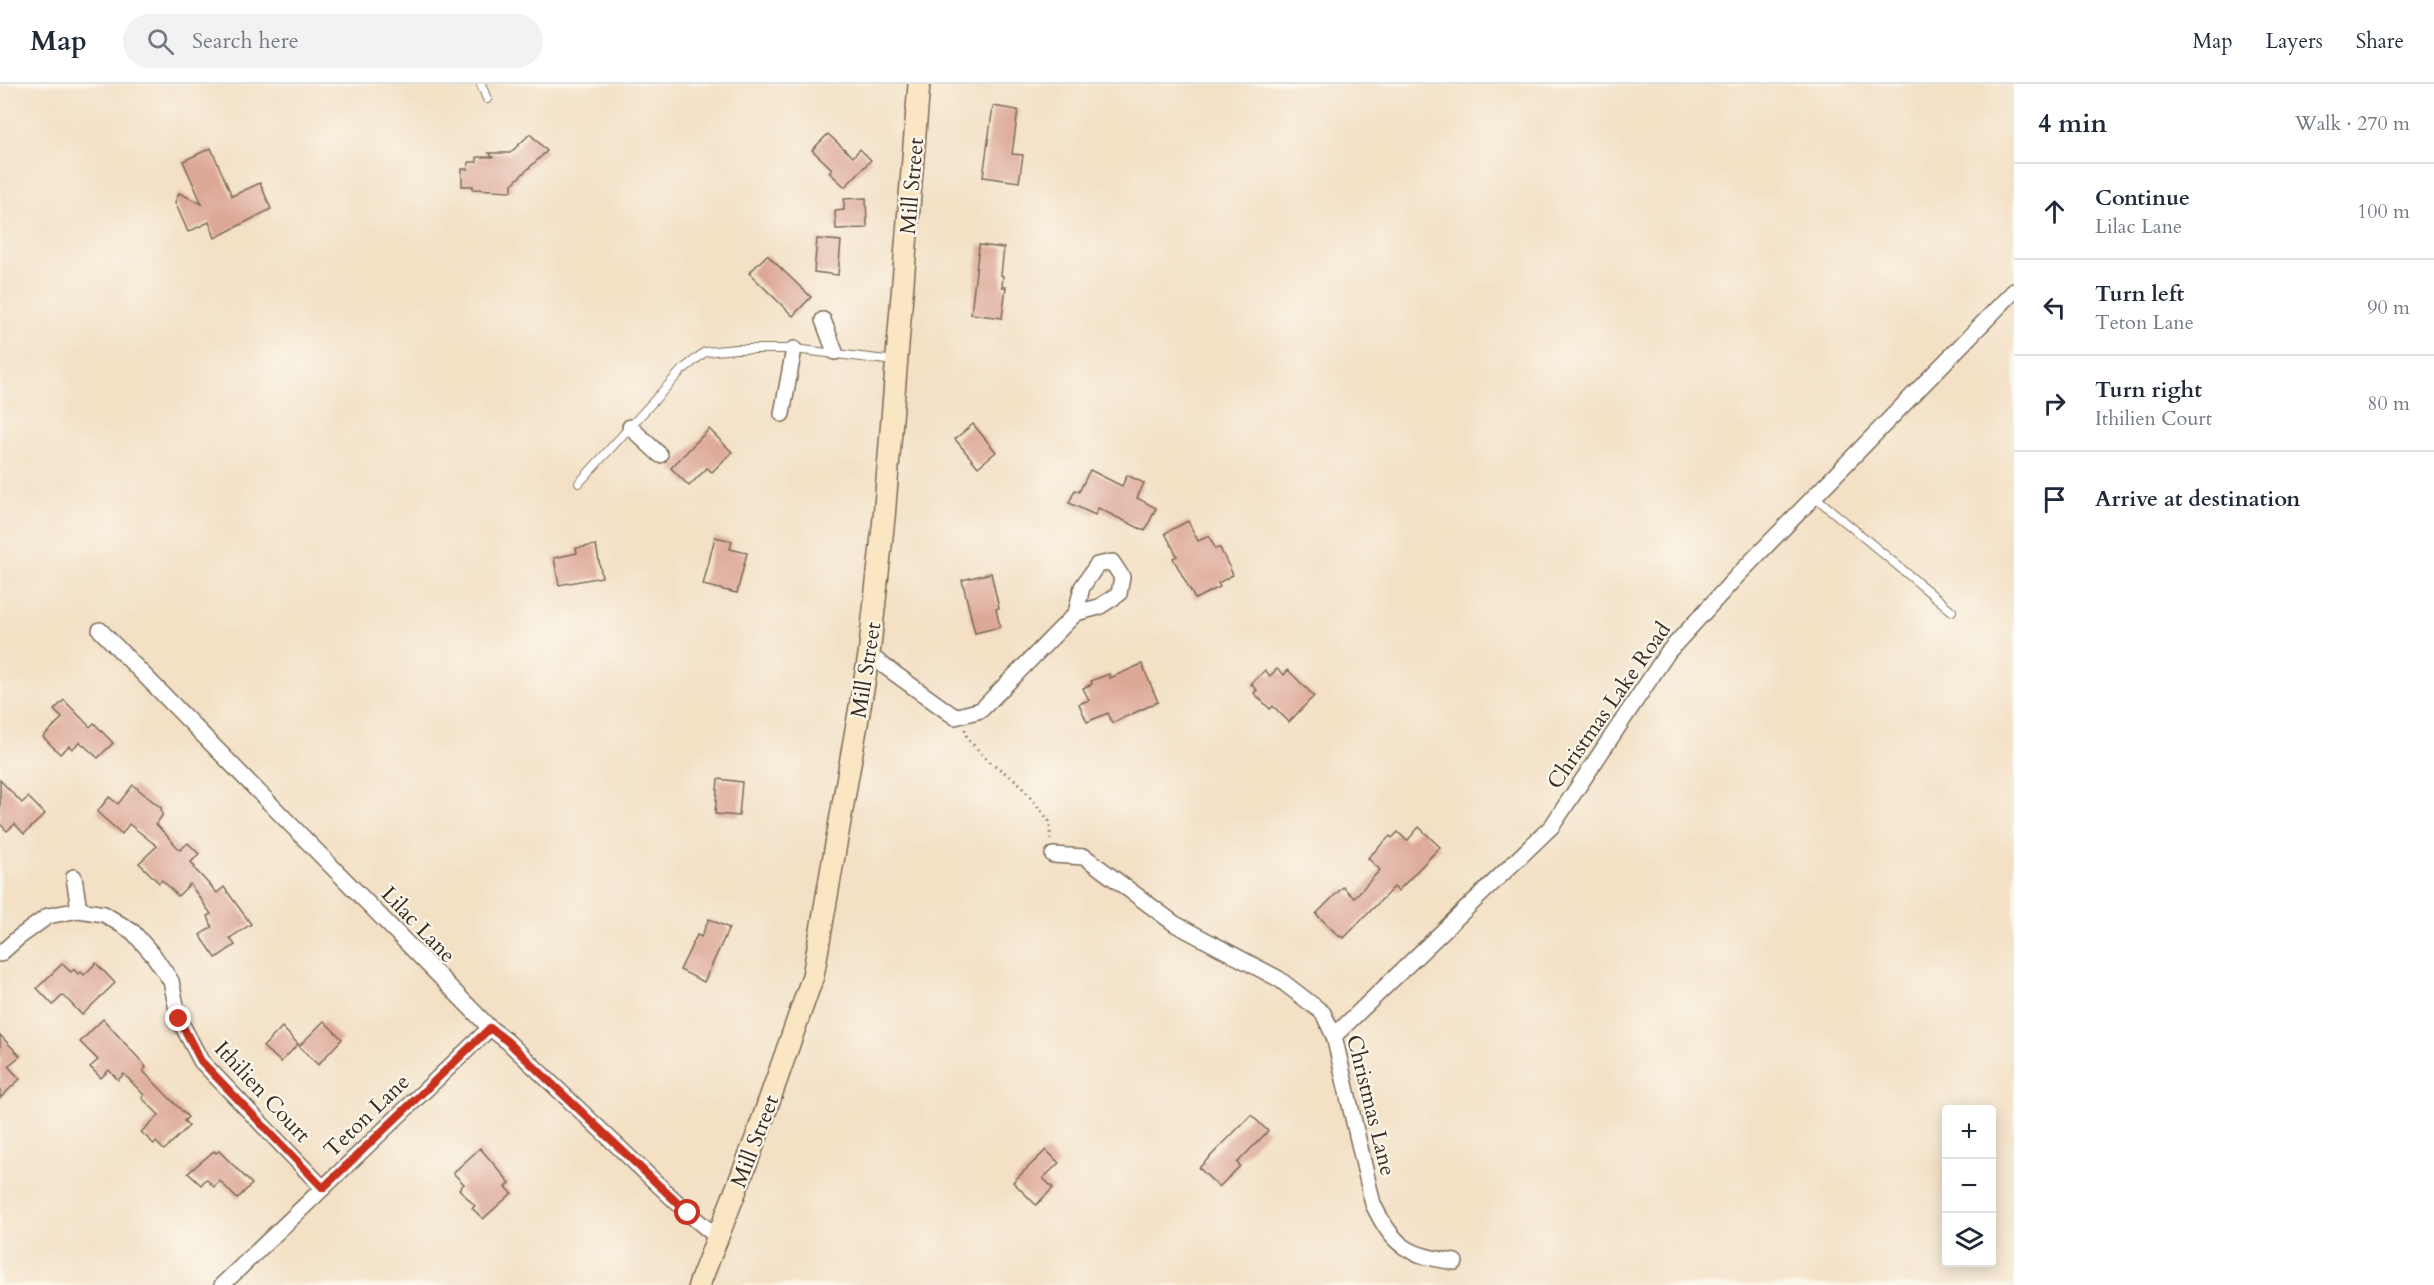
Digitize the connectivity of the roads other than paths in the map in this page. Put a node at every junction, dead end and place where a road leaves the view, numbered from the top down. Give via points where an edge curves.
1 (481, 84) edge
2 (919, 84) edge
3 (487, 99) dead end
4 (2014, 291) edge
5 (823, 320) dead end
6 (794, 349) junction
7 (835, 352) junction
8 (897, 361) junction
9 (782, 414) dead end
10 (630, 427) junction
11 (660, 455) dead end
12 (579, 483) dead end
13 (1814, 496) junction
14 (1952, 611) dead end
15 (1076, 613) dead end
16 (100, 630) dead end
17 (869, 655) junction
18 (1053, 855) road end
19 (74, 877) dead end
20 (79, 910) junction
21 (0, 954) edge
22 (490, 1028) junction
23 (1334, 1036) junction
24 (323, 1188) junction
25 (717, 1237) junction
26 (1455, 1262) dead end
27 (222, 1285) edge
28 (699, 1285) edge

1 - 3 lane
2 - 8 main road, Mill Street
4 - 13 street, Christmas Lake Road
5 - 7 street
6 - 7 lane
6 - 9 street
6 - 10 lane via 705,352 681,371
7 - 8 lane
8 - 17 main road, Mill Street
10 - 11 street
10 - 12 lane
13 - 14 lane
13 - 23 street, Christmas Lake Road via 1668,651 1552,826
15 - 17 street via 981,710 956,717
16 - 22 street, Lilac Lane
17 - 25 main road, Mill Street via 813,976 756,1141
18 - 23 street, Christmas Lane via 1085,857 1175,924 1280,979 1323,1012
19 - 20 street
20 - 21 street, Ithilien Court via 48,916
20 - 24 street, Ithilien Court via 104,914 133,932 171,981 179,1019 201,1061
22 - 24 street, Teton Lane
22 - 25 street, Lilac Lane
23 - 26 street, Christmas Lane via 1373,1204 1385,1228 1404,1248 1426,1258
24 - 27 street, Teton Lane
25 - 28 main road, Mill Street

